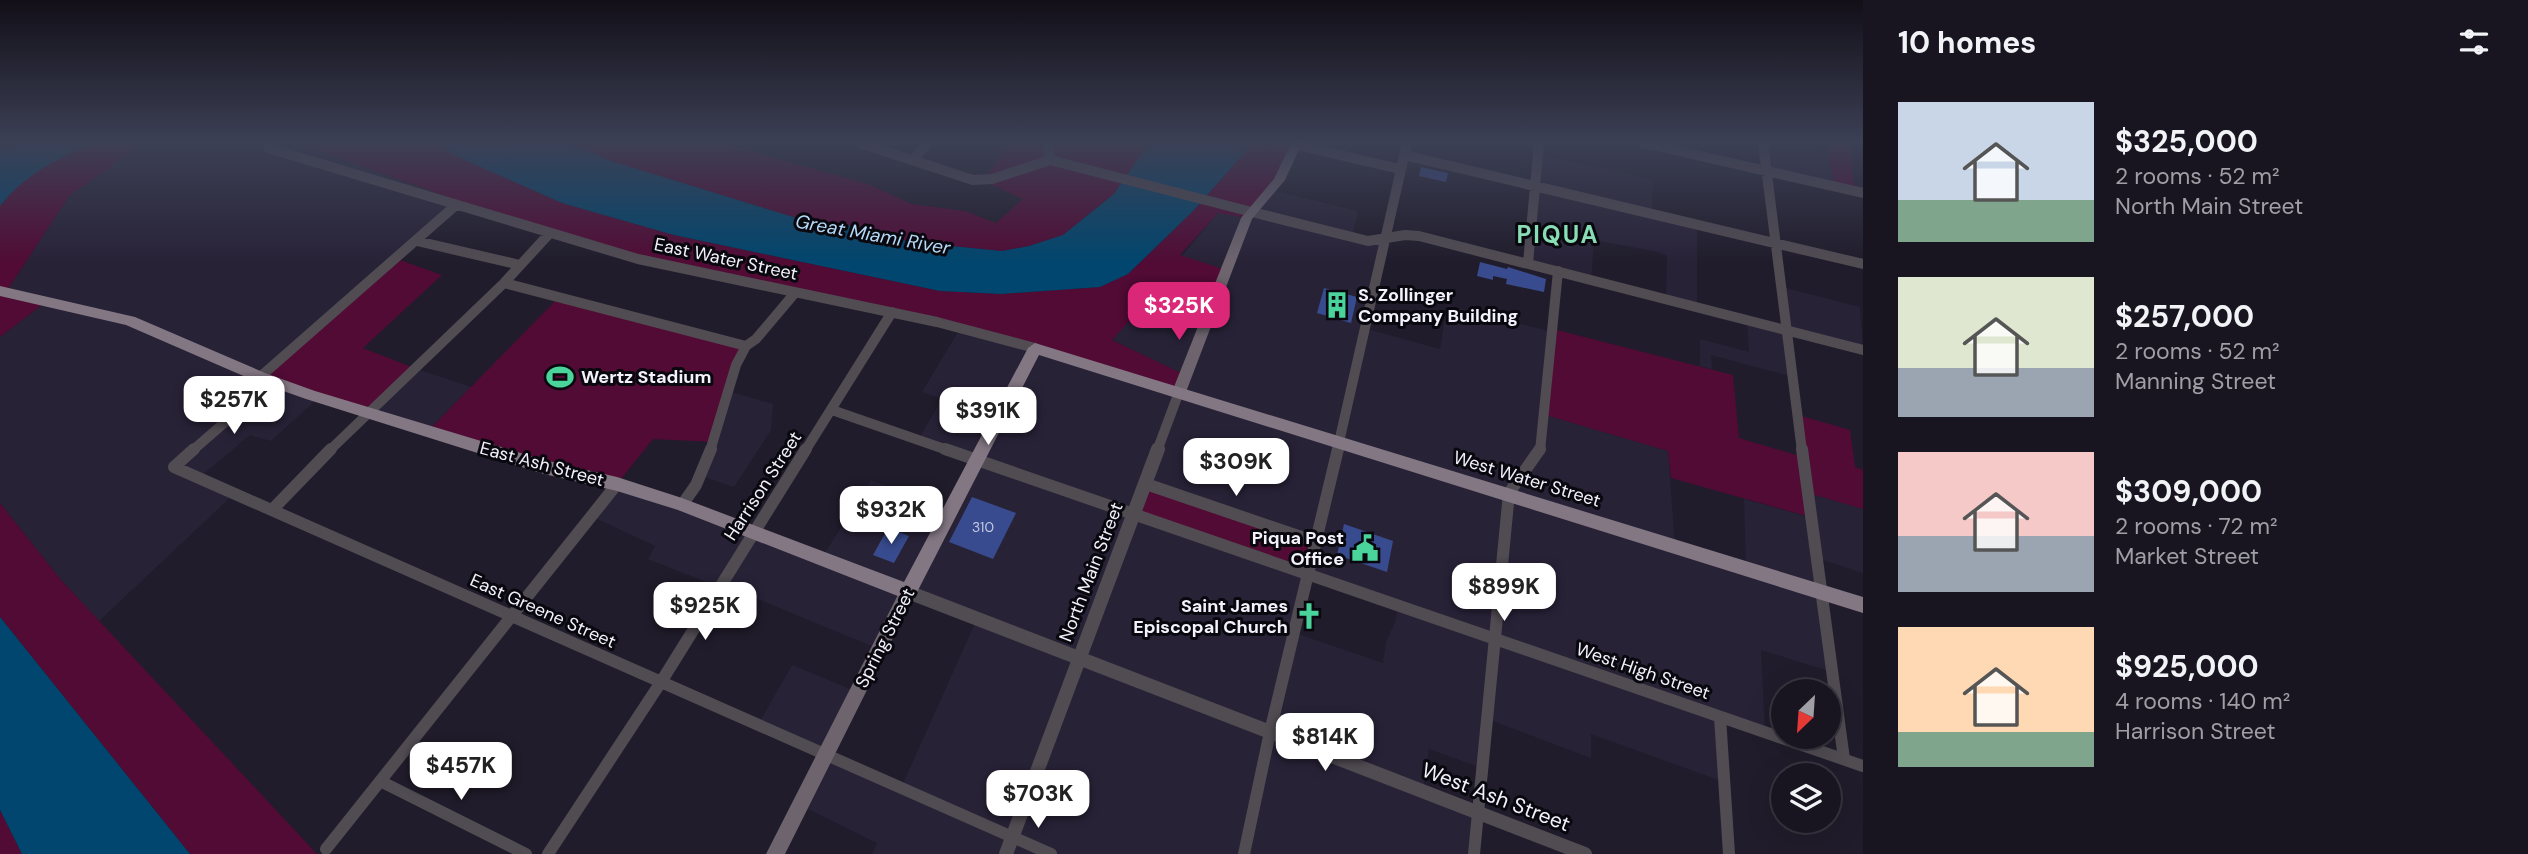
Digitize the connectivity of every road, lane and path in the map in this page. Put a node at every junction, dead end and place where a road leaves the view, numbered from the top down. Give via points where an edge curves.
1 (383, 183) edge
2 (1140, 183) edge
3 (1277, 183) edge
4 (1397, 183) edge
5 (1518, 183) edge
6 (1535, 183) edge
7 (1769, 183) edge
8 (1817, 183) edge
9 (1535, 187) junction
10 (1863, 193) edge
11 (456, 205) junction
12 (1252, 212) junction
13 (548, 235) junction
14 (1385, 239) junction
15 (417, 241) junction
16 (1776, 244) junction
17 (1528, 263) junction
18 (1863, 264) edge
19 (520, 265) junction
20 (1558, 271) junction
21 (504, 283) junction
22 (0, 291) edge
23 (794, 294) junction
24 (892, 312) junction
25 (1788, 331) junction
26 (746, 346) junction
27 (1035, 348) junction
28 (1863, 351) edge
29 (266, 379) junction
30 (1179, 392) junction
31 (832, 410) junction
32 (368, 412) junction
33 (1340, 441) junction
34 (977, 460) junction
35 (617, 484) junction
36 (1146, 484) junction
37 (1508, 493) junction
38 (682, 505) junction
39 (272, 510) junction
40 (1133, 515) junction
41 (752, 534) junction
42 (1316, 542) junction
43 (1308, 574) junction
44 (1821, 591) junction
45 (908, 592) junction
46 (1863, 605) edge
47 (512, 616) junction
48 (1495, 638) junction
49 (1079, 658) junction
50 (661, 682) junction
51 (1720, 717) junction
52 (1270, 732) junction
53 (825, 754) junction
54 (1844, 759) junction
55 (1863, 766) edge
56 (380, 781) junction
57 (1478, 813) junction
58 (1012, 837) junction
59 (326, 849) dead end
60 (526, 854) edge
61 (548, 854) edge
62 (775, 854) edge
63 (1006, 854) edge
64 (1051, 854) edge
65 (1244, 854) edge
66 (1474, 854) edge
67 (1585, 854) edge
68 (1729, 854) edge

1 - 11 street, East Water Street
2 - 12 street
3 - 12 main road, North Main Street
4 - 14 street
5 - 9 street
6 - 9 street
7 - 16 street
8 - 10 street
9 - 16 street
9 - 17 street
11 - 13 street, East Water Street
11 - 15 street
12 - 14 street via 1352,238
12 - 30 main road, North Main Street
13 - 19 street
13 - 23 street, East Water Street
14 - 17 street via 1419,236
14 - 33 street
15 - 19 street
15 - 29 street
16 - 18 street
16 - 25 street
17 - 20 street
19 - 21 street
20 - 25 street
20 - 37 street via 1540,453
21 - 26 street
21 - 32 street
22 - 29 main road, East Ash Street via 130,321
23 - 24 street, East Water Street
23 - 26 street
24 - 27 street, East Water Street
24 - 31 street, Harrison Street
25 - 28 street
25 - 44 street
26 - 38 street via 710,453
27 - 30 main road, East Water Street
27 - 34 main road, Spring Street
29 - 32 main road, East Ash Street
29 - 39 street, East Greene Street via 174,467
30 - 33 main road, West Water Street
30 - 36 street, North Main Street
31 - 34 street, West High Street
31 - 41 street, Harrison Street
32 - 35 main road, East Ash Street via 544,467
32 - 39 street
33 - 37 main road, West Water Street
33 - 42 street
34 - 40 street, West High Street
34 - 45 main road, Spring Street
35 - 38 main road, East Ash Street
35 - 47 street
36 - 40 street, North Main Street
36 - 42 street
37 - 44 main road, West Water Street
37 - 48 street
38 - 41 main road, East Ash Street
39 - 47 street, East Greene Street
40 - 43 street, West High Street
40 - 49 street, North Main Street
41 - 45 main road, East Ash Street
41 - 50 street, Harrison Street
42 - 43 street
43 - 48 street, West High Street
43 - 52 street
44 - 46 main road, West Water Street
44 - 54 street
45 - 49 street, East Ash Street
45 - 53 main road, Spring Street
47 - 50 street, East Greene Street
47 - 56 street
48 - 51 street, West High Street
48 - 57 street
49 - 52 street, West Ash Street
49 - 58 street, North Main Street
50 - 53 street, East Greene Street
50 - 61 street, Harrison Street
51 - 54 street, West High Street
51 - 68 street
52 - 57 street, West Ash Street
52 - 65 street
53 - 58 street, East Greene Street
53 - 62 main road, Spring Street
54 - 55 street, West High Street
56 - 59 street
56 - 60 street
57 - 66 street
57 - 67 street, West Ash Street
58 - 63 street, North Main Street
58 - 64 street, East Greene Street

